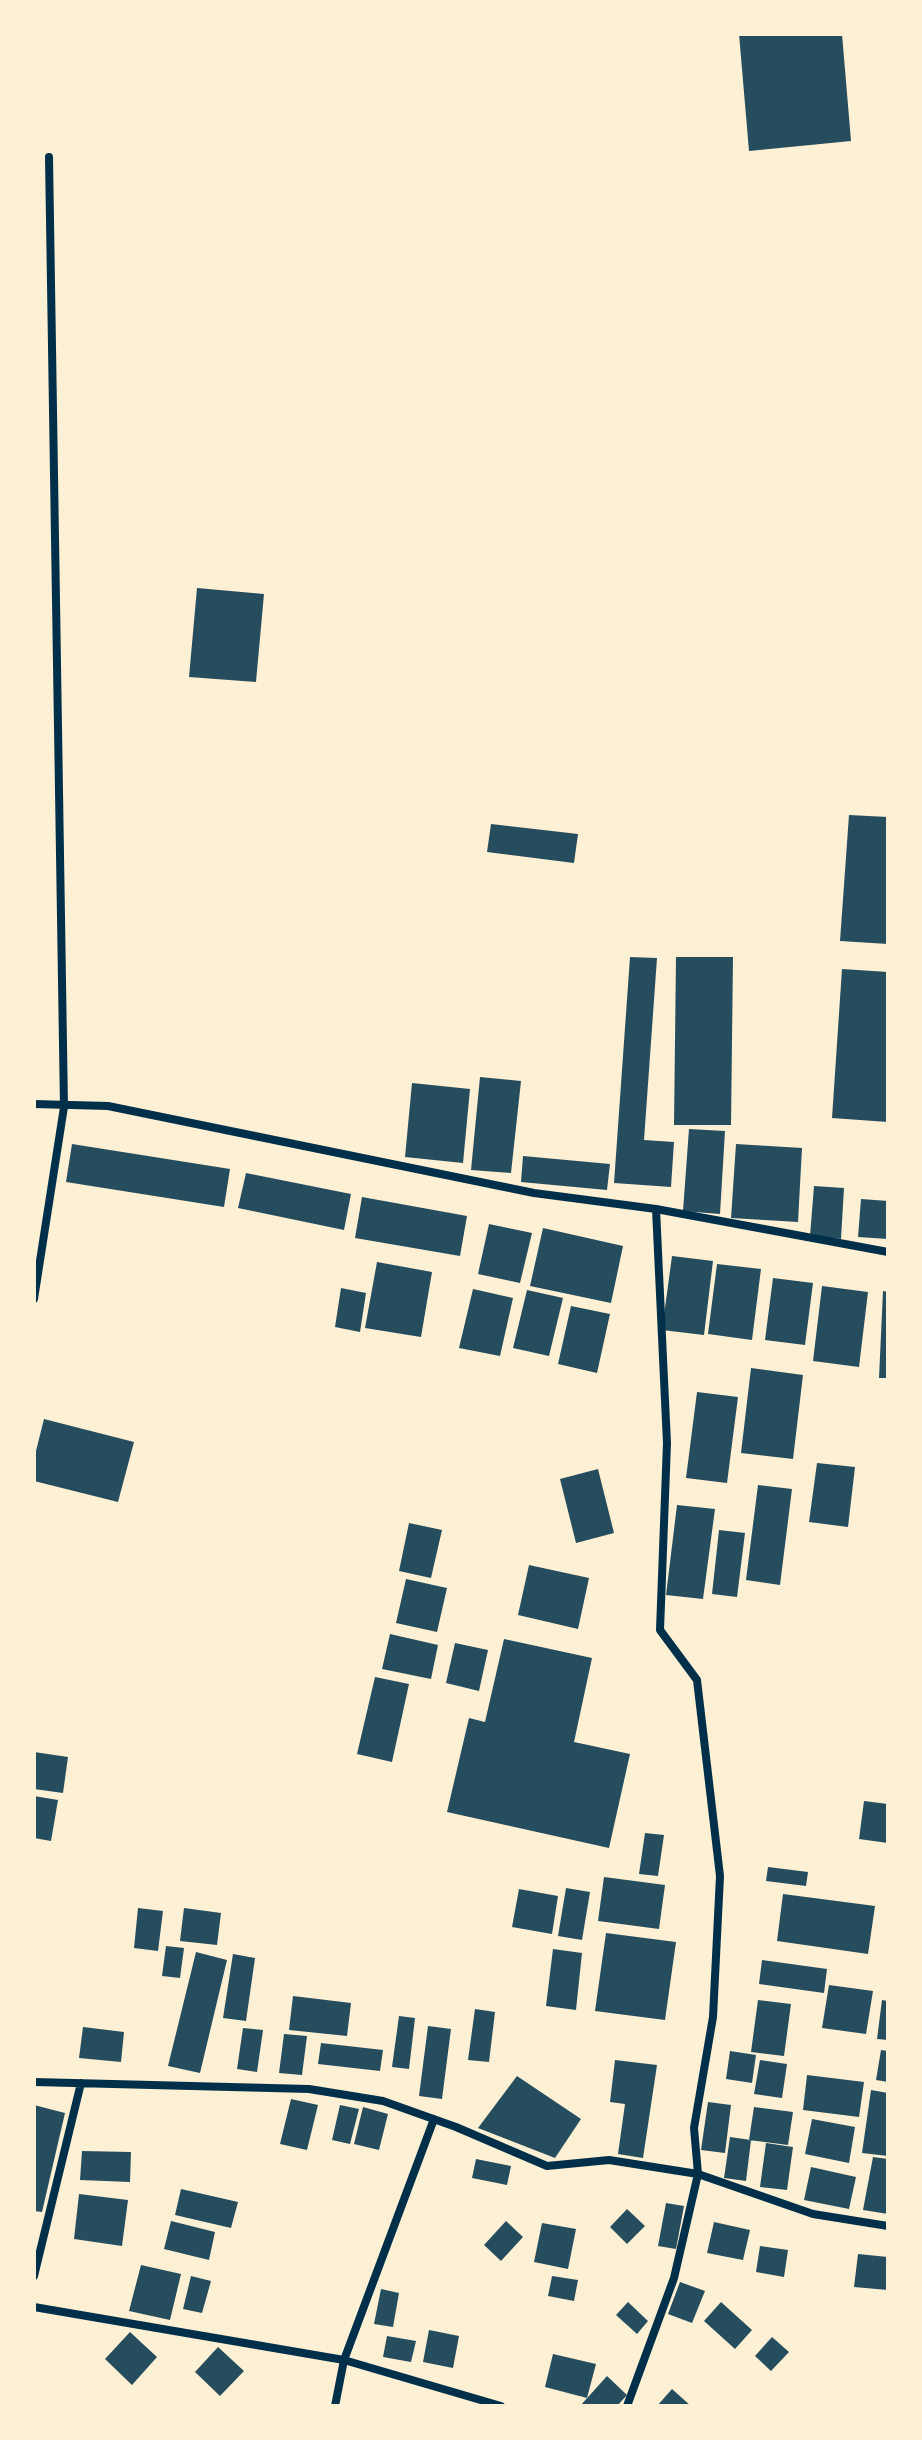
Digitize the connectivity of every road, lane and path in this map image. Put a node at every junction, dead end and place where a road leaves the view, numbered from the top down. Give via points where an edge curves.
1 (49, 157) dead end
2 (34, 1104) edge
3 (64, 1107) junction
4 (656, 1209) junction
5 (888, 1252) edge
6 (34, 1299) edge
7 (34, 2082) edge
8 (81, 2083) junction
9 (434, 2119) junction
10 (698, 2174) junction
11 (888, 2226) edge
12 (34, 2276) edge
13 (34, 2307) edge
14 (344, 2360) junction
15 (335, 2406) edge
16 (501, 2406) edge
17 (627, 2406) edge

1 - 3 street
2 - 3 street
3 - 4 street via 108,1106 534,1193
3 - 6 street
4 - 5 street
4 - 10 street via 667,1443 660,1630 697,1680 720,1876 713,2017 694,2128
7 - 8 street
8 - 9 street via 309,2089 383,2101
8 - 12 street
9 - 10 street via 547,2166 609,2160
9 - 14 street
10 - 11 street via 813,2214
10 - 17 street via 674,2278
13 - 14 street
14 - 15 street
14 - 16 street

